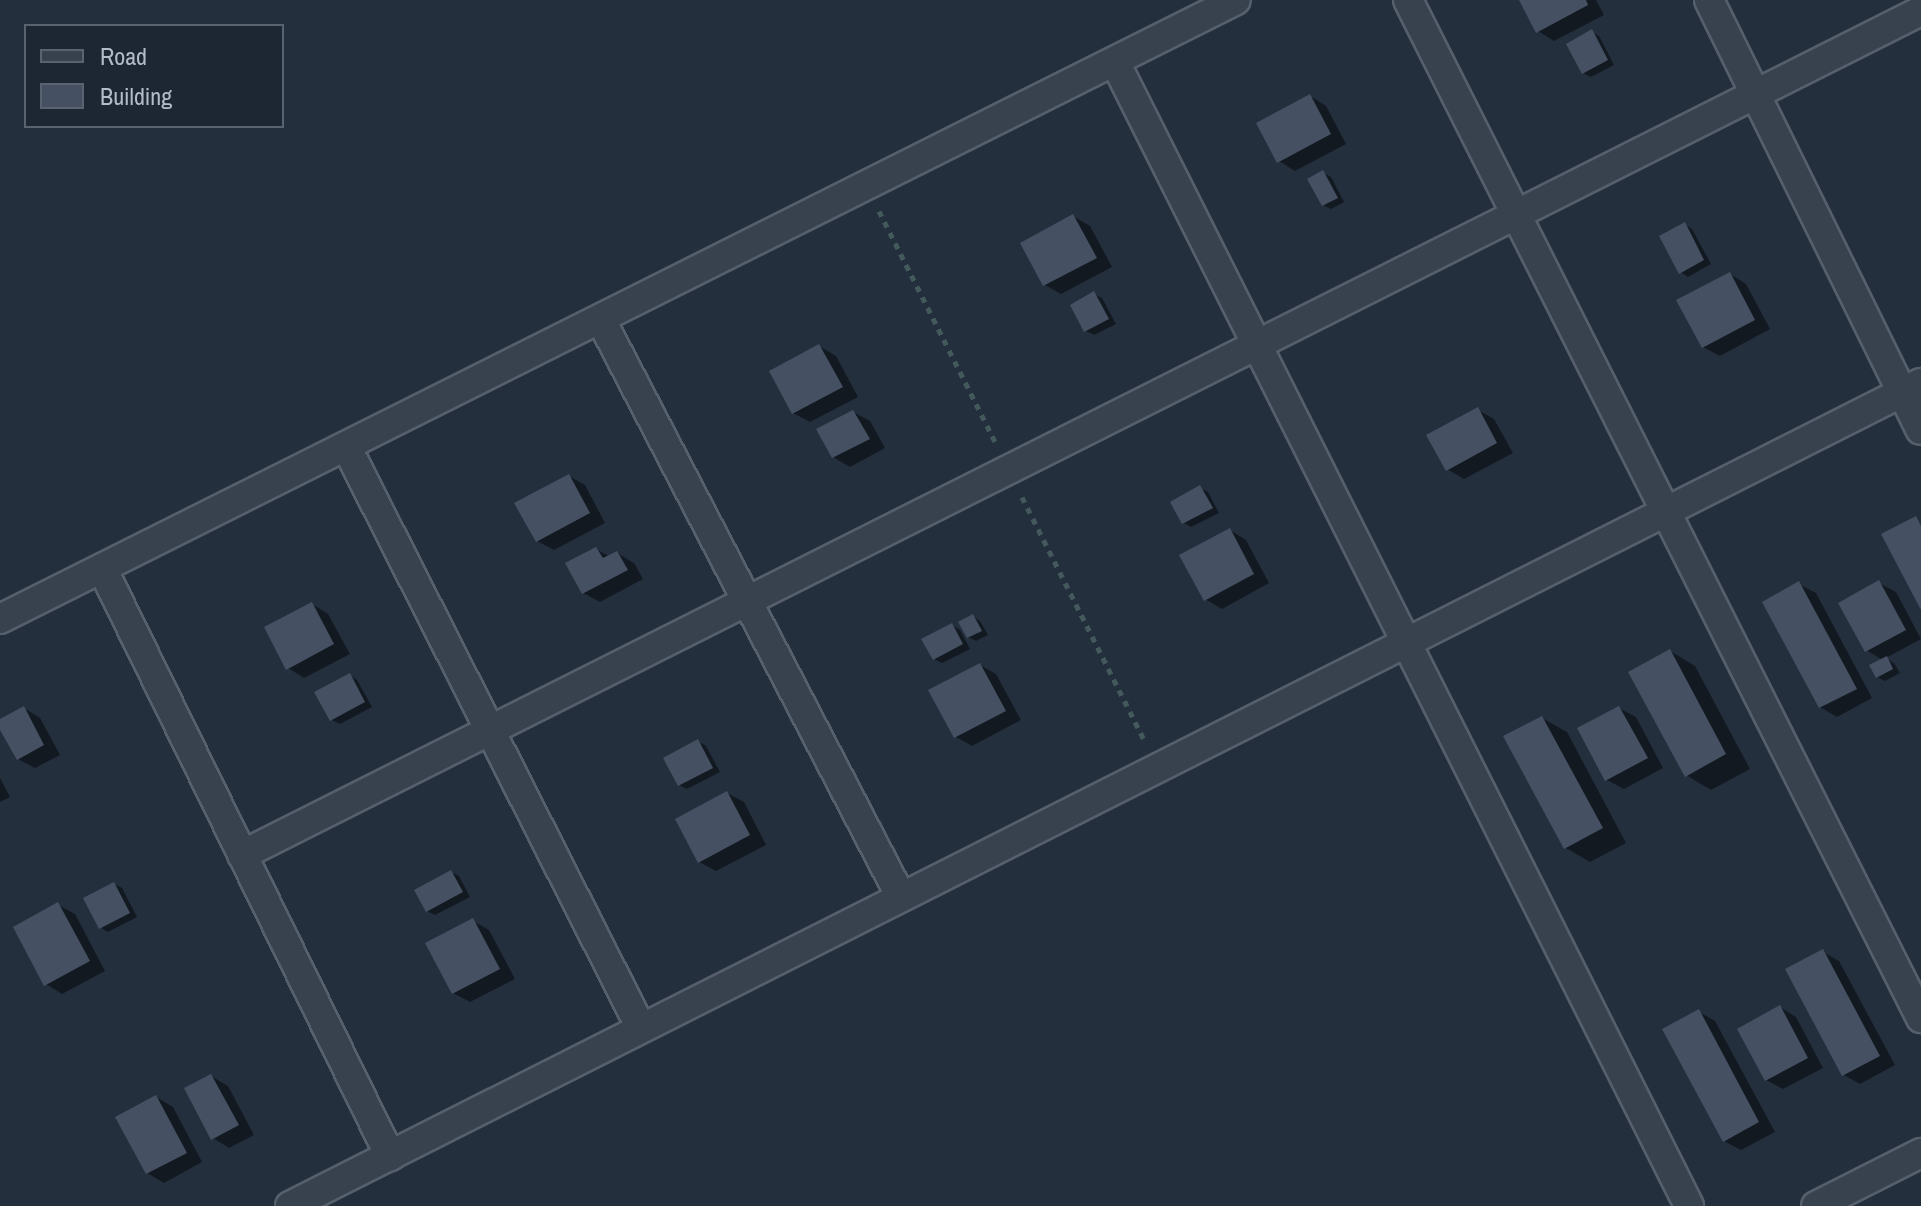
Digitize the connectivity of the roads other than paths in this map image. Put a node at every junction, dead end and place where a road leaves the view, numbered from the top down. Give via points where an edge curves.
1 (1236, 0) edge
2 (1408, 0) edge
3 (1709, 0) edge
4 (1921, 11) edge
5 (1115, 62) junction
6 (1756, 95) junction
7 (1516, 215) junction
8 (601, 320) junction
9 (1257, 345) junction
10 (1912, 387) edge
11 (1921, 430) edge
12 (346, 446) junction
13 (1665, 512) junction
14 (102, 568) junction
15 (747, 601) junction
16 (0, 619) edge
17 (1406, 642) junction
18 (490, 730) junction
19 (242, 855) junction
20 (901, 897) junction
21 (1921, 1018) edge
22 (641, 1028) junction
23 (1921, 1153) edge
24 (390, 1156) junction
25 (290, 1206) edge
26 (1689, 1206) edge
27 (1816, 1206) edge

1 - 5 street
2 - 7 street
3 - 6 street
4 - 6 street
5 - 8 street
5 - 9 street
6 - 7 street
6 - 10 street
7 - 9 street
7 - 13 street
8 - 12 street
8 - 15 street
9 - 15 street
9 - 17 street
10 - 11 street
10 - 13 street
12 - 14 street
12 - 18 street
13 - 17 street
13 - 21 street
14 - 16 street
14 - 19 street
15 - 18 street
15 - 20 street
17 - 20 street
17 - 26 street
18 - 19 street
18 - 22 street
19 - 24 street
20 - 22 street
22 - 24 street
23 - 27 street
24 - 25 street

